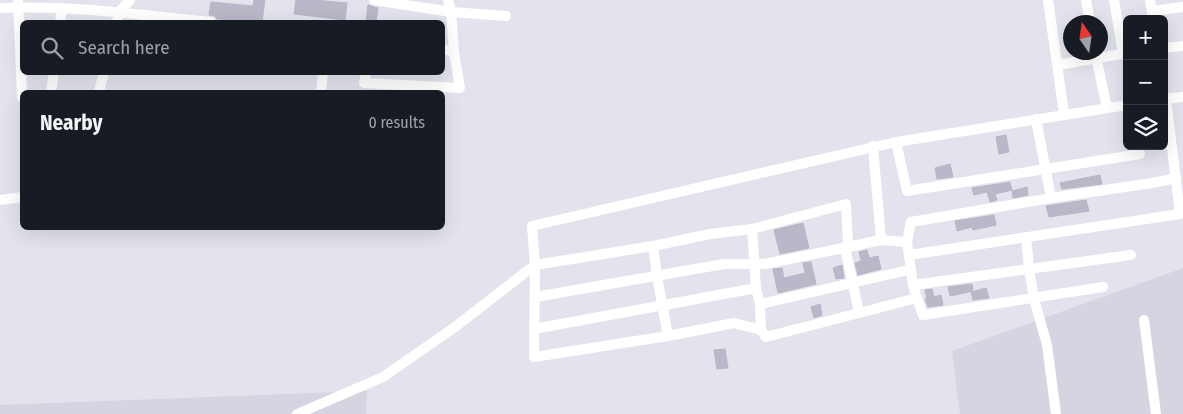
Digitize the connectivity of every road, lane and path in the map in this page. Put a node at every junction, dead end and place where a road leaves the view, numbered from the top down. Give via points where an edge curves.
1 (106, 0) edge
2 (130, 0) edge
3 (374, 0) edge
4 (448, 0) edge
5 (1048, 0) edge
6 (1086, 0) edge
7 (1114, 0) edge
8 (1150, 0) edge
9 (18, 4) edge
10 (1183, 7) edge
11 (0, 8) edge
12 (62, 8) junction
13 (451, 12) junction
14 (115, 15) edge
15 (1089, 15) edge
16 (1152, 15) edge
17 (506, 16) dead end
18 (60, 20) edge
19 (184, 20) edge
20 (1123, 43) edge
21 (1183, 46) edge
22 (1168, 48) edge
23 (20, 50) edge
24 (445, 50) edge
25 (454, 52) junction
26 (1123, 53) edge
27 (1108, 54) edge
28 (1077, 60) edge
29 (1097, 60) edge
30 (1058, 65) junction
31 (21, 75) edge
32 (54, 75) edge
33 (103, 75) edge
34 (323, 75) edge
35 (365, 75) edge
36 (22, 90) edge
37 (51, 90) edge
38 (100, 90) edge
39 (321, 90) edge
40 (1183, 97) edge
41 (1168, 99) edge
42 (1166, 105) edge
43 (1123, 106) edge
44 (1107, 108) junction
45 (1064, 114) junction
46 (1036, 119) junction
47 (896, 142) junction
48 (873, 146) junction
49 (1140, 154) dead end
50 (1047, 168) junction
51 (1176, 178) junction
52 (20, 197) edge
53 (1052, 198) junction
54 (0, 200) edge
55 (752, 229) junction
56 (1026, 237) junction
57 (881, 240) junction
58 (907, 242) junction
59 (653, 246) junction
60 (848, 247) junction
61 (909, 255) junction
62 (1131, 255) dead end
63 (755, 264) junction
64 (535, 265) junction
65 (911, 268) junction
66 (1029, 268) junction
67 (657, 276) junction
68 (852, 283) junction
69 (913, 285) junction
70 (1103, 287) dead end
71 (756, 288) junction
72 (534, 297) junction
73 (917, 298) junction
74 (1034, 299) junction
75 (760, 304) junction
76 (663, 306) junction
77 (859, 312) junction
78 (1144, 320) dead end
79 (534, 330) junction
80 (761, 330) junction
81 (668, 336) junction
82 (297, 414) edge
83 (1056, 414) edge
84 (1156, 414) edge

1 - 14 street
2 - 14 street
3 - 13 street
4 - 13 street
5 - 30 street
6 - 15 street
7 - 20 street
8 - 16 street
9 - 11 street
9 - 12 street
9 - 23 street
10 - 16 street
12 - 14 street
12 - 18 street
13 - 17 street
13 - 25 street
14 - 19 street
21 - 22 street
24 - 25 street
25 - 35 street via 460,88 364,83
26 - 27 street
28 - 30 street
29 - 44 street
30 - 45 street
31 - 36 street
32 - 37 street
33 - 38 street
34 - 39 street
40 - 41 street
42 - 51 street
43 - 44 street
44 - 45 street
45 - 46 street
46 - 47 street
46 - 50 street
47 - 48 street
47 - 50 street via 907,191
48 - 57 street
48 - 64 street via 532,226
49 - 50 street
50 - 53 street
51 - 53 street
51 - 56 street via 1180,214
52 - 54 street
53 - 58 street via 911,222
55 - 59 street
55 - 60 street via 846,204
55 - 63 street
56 - 61 street
56 - 66 street
57 - 58 street
57 - 60 street
58 - 61 street
59 - 64 street
59 - 67 street
60 - 63 street
60 - 68 street via 846,253
61 - 65 street
62 - 66 street
63 - 67 street via 724,264
63 - 71 street
64 - 72 street
64 - 82 street via 462,322 383,377
65 - 68 street
65 - 69 street
66 - 69 street
66 - 74 street
67 - 72 street
67 - 76 street
68 - 75 street
68 - 77 street
69 - 73 street
70 - 74 street
71 - 75 street
71 - 76 street
72 - 79 street
73 - 74 street via 923,315
73 - 77 street
74 - 83 street via 1047,345
75 - 80 street
76 - 79 street
76 - 81 street
77 - 80 street via 766,337
78 - 84 street
79 - 81 street via 534,357
80 - 81 street via 734,323

